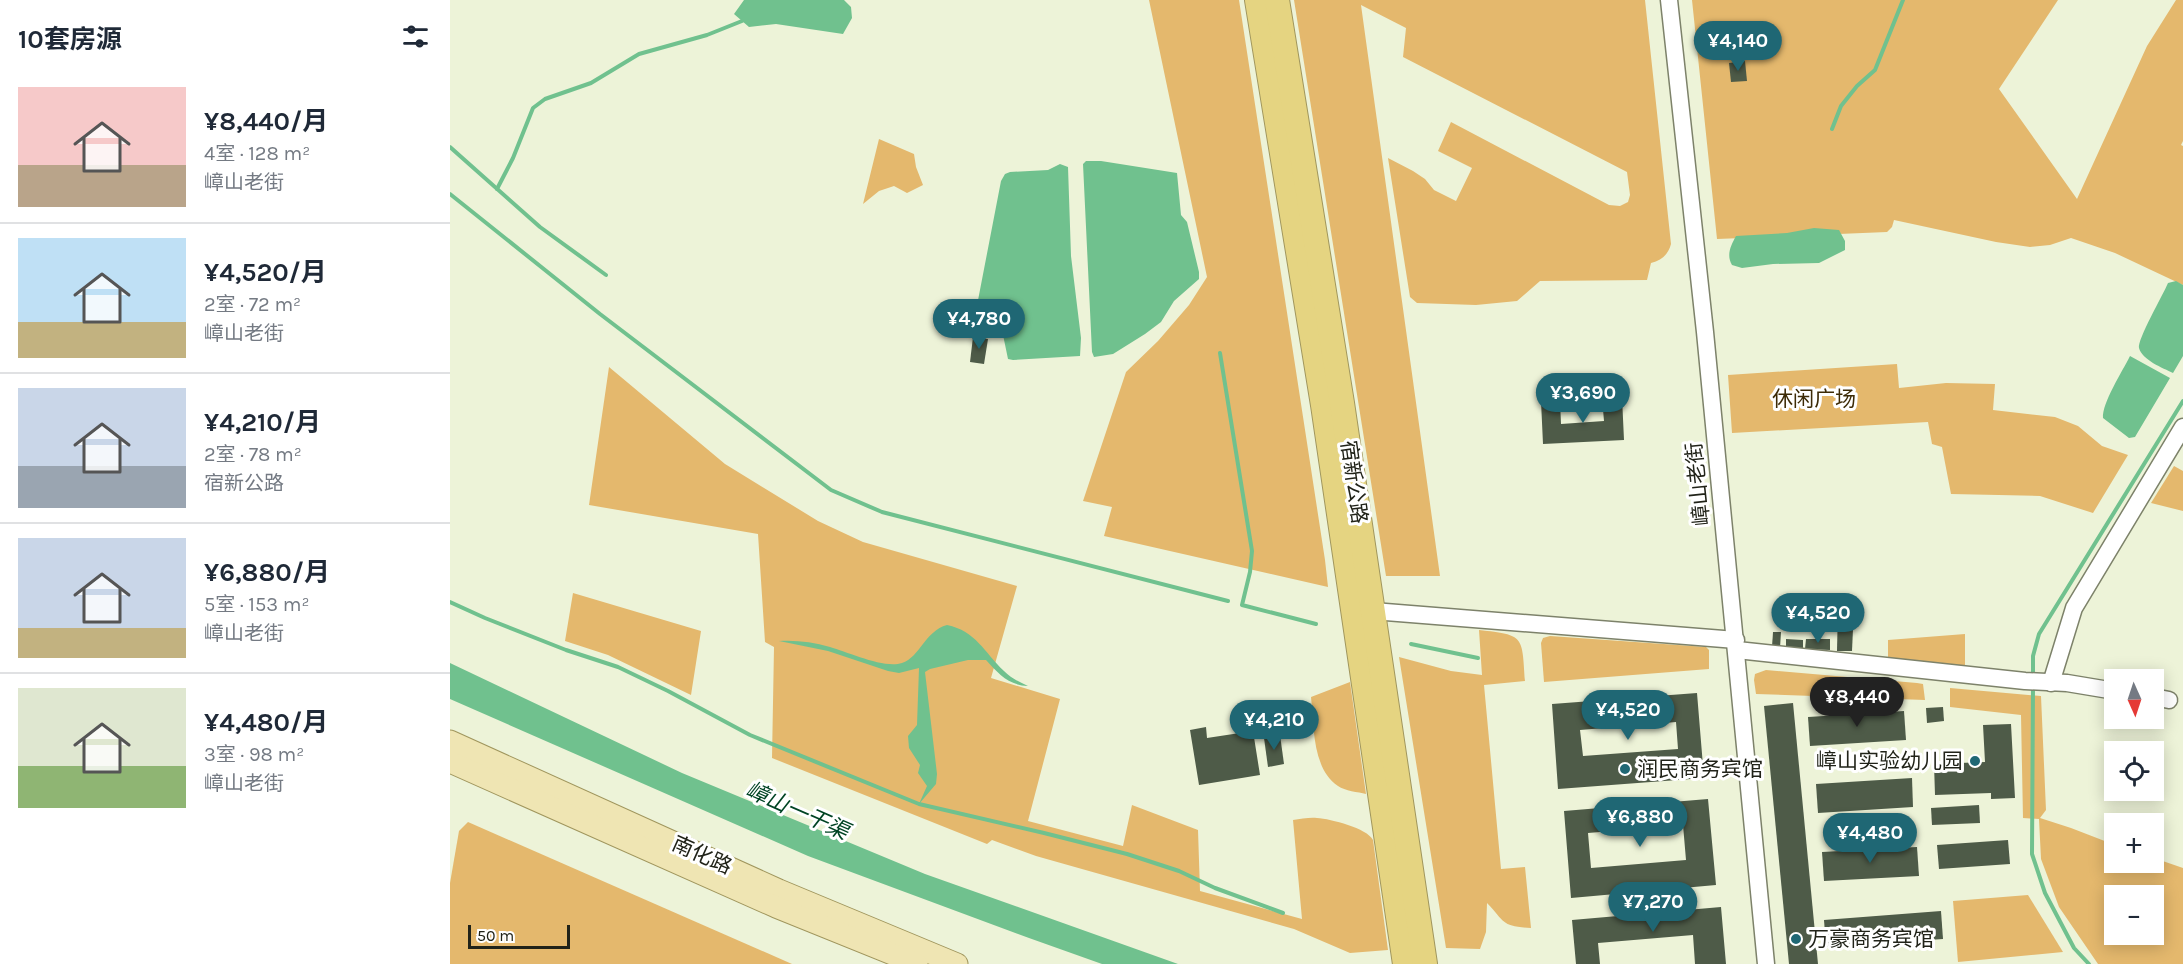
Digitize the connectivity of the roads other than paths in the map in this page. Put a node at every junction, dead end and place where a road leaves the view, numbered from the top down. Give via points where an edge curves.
1 (1257, 0) edge
2 (1277, 0) edge
3 (1669, 0) edge
4 (2183, 427) edge
5 (1373, 612) junction
6 (1736, 645) junction
7 (2038, 682) junction
8 (2104, 690) edge
9 (450, 741) edge
10 (450, 762) edge
11 (917, 964) edge
12 (957, 964) edge
13 (1405, 964) edge
14 (1425, 964) edge
15 (1766, 964) edge

1 - 13 highway, 宿新公路 via 1323,405
2 - 5 highway, 宿新公路
3 - 6 street, 嶂山老街
4 - 7 street via 2074,608
5 - 6 street
5 - 14 highway, 宿新公路
6 - 7 street
6 - 15 street, 嶂山老街
7 - 8 street
9 - 12 main road, 南化路 via 779,890
10 - 11 main road, 南化路 via 766,902

